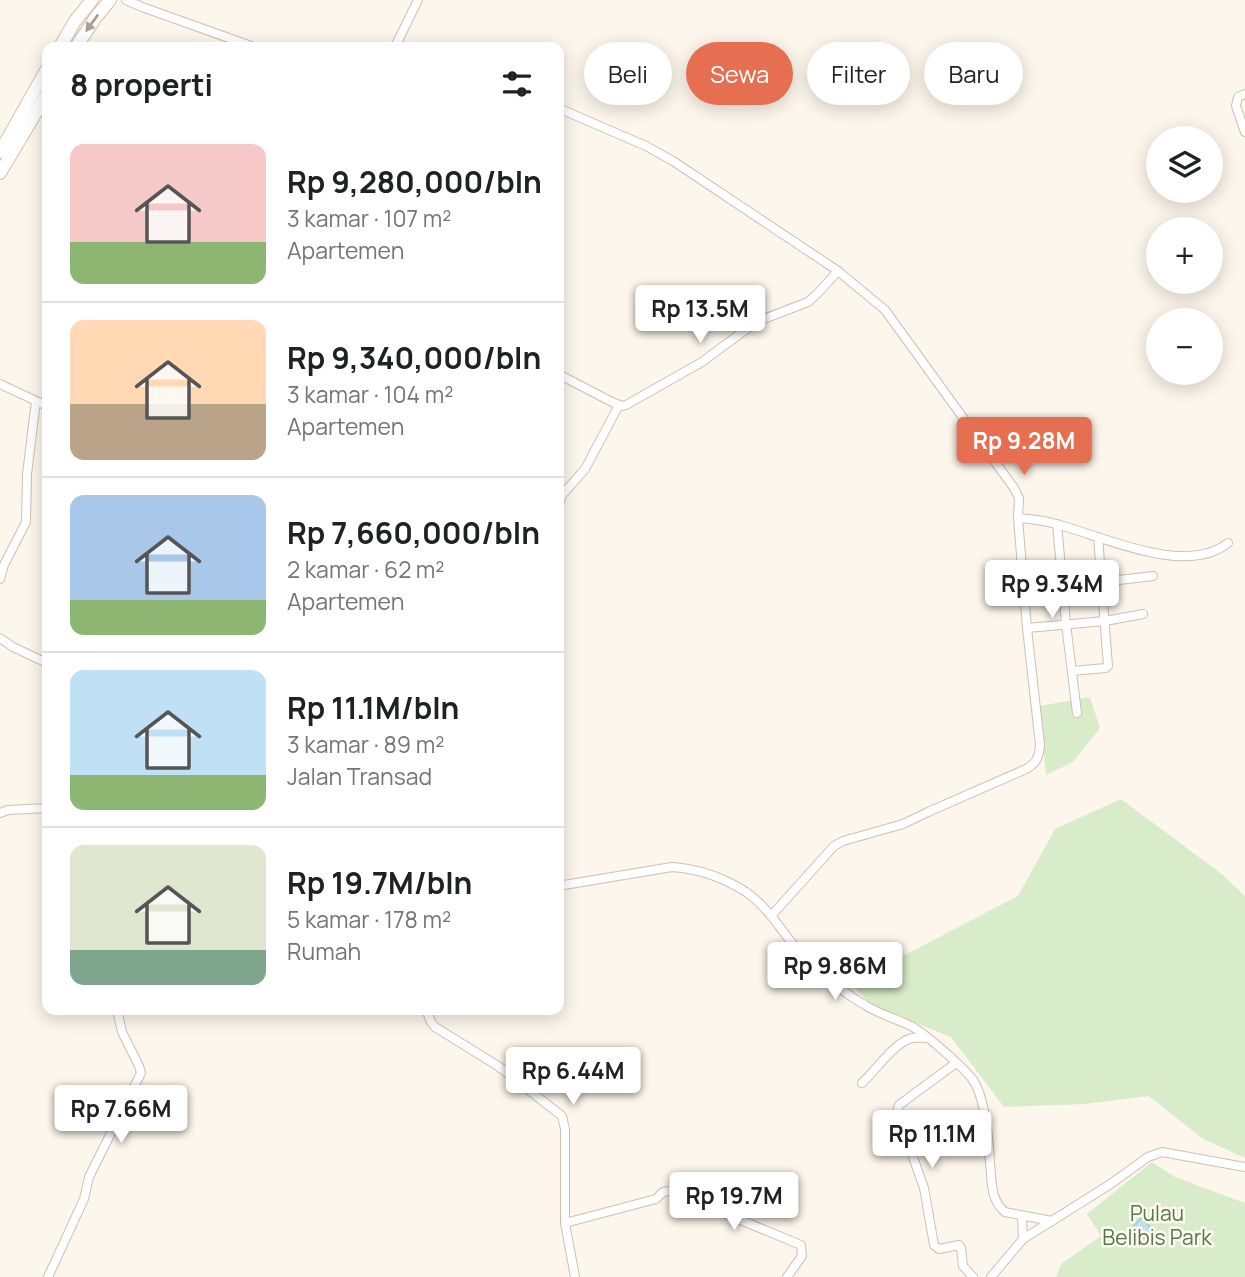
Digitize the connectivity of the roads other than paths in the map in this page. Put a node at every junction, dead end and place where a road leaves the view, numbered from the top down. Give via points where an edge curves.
1 (92, 0) edge
2 (110, 0) edge
3 (126, 0) edge
4 (418, 0) edge
5 (63, 42) edge
6 (79, 42) edge
7 (240, 42) edge
8 (401, 42) edge
9 (42, 78) edge
10 (1245, 94) edge
11 (42, 102) edge
12 (564, 111) edge
13 (1245, 132) edge
14 (0, 152) edge
15 (0, 173) edge
16 (838, 271) junction
17 (564, 377) edge
18 (0, 384) edge
19 (36, 401) junction
20 (42, 404) edge
21 (619, 405) junction
22 (564, 493) edge
23 (1018, 518) junction
24 (1057, 524) junction
25 (1098, 537) junction
26 (1228, 543) dead end
27 (1153, 576) dead end
28 (0, 579) edge
29 (1102, 582) junction
30 (1143, 614) dead end
31 (1105, 621) junction
32 (1066, 624) junction
33 (1027, 628) junction
34 (0, 638) edge
35 (42, 661) edge
36 (1072, 671) junction
37 (1077, 713) dead end
38 (42, 808) edge
39 (0, 813) edge
40 (564, 885) edge
41 (772, 915) junction
42 (118, 1015) edge
43 (428, 1015) edge
44 (927, 1038) junction
45 (956, 1063) junction
46 (862, 1083) dead end
47 (1245, 1167) edge
48 (1022, 1217) junction
49 (1052, 1221) junction
50 (565, 1223) junction
51 (1023, 1239) junction
52 (48, 1277) edge
53 (575, 1277) edge
54 (787, 1277) edge
55 (973, 1277) edge
56 (992, 1277) edge

1 - 5 street
2 -> 6 street
3 - 7 street
4 - 8 street
9 - 14 street
10 - 13 street via 1238,97 1236,106
11 - 15 street
12 - 16 street via 657,151
16 - 21 street via 808,302 756,322 702,362 631,403
16 - 23 street via 892,318 1014,488 1019,498
17 - 21 street
18 - 19 street
19 - 20 street
19 - 28 street via 26,522
21 - 22 street via 585,469
23 - 24 street
23 - 33 street
24 - 25 street
24 - 32 street
25 - 26 street via 1191,557
25 - 29 street
27 - 29 street
29 - 31 street
30 - 31 street
31 - 32 street
31 - 36 street via 1108,667
32 - 33 street
32 - 36 street
33 - 41 street via 1040,745 1036,762 904,824 834,846
34 - 35 street
36 - 37 street
38 - 39 street
40 - 41 street via 689,868 726,879
41 - 44 street via 794,948 814,967 863,1004
42 - 52 street via 141,1073 89,1177 84,1199
43 - 50 street via 435,1027 498,1066 562,1116
44 - 45 street
44 - 46 street via 906,1041
45 - 48 street via 979,1092 995,1199 999,1208
45 - 55 street via 899,1105 897,1112 924,1188 934,1245 939,1249 959,1245 963,1266
47 - 49 street via 1162,1152
48 - 49 street
48 - 51 street
49 - 51 street
50 - 53 street
50 - 54 street via 656,1199 670,1191 801,1245 802,1255
51 - 56 street

